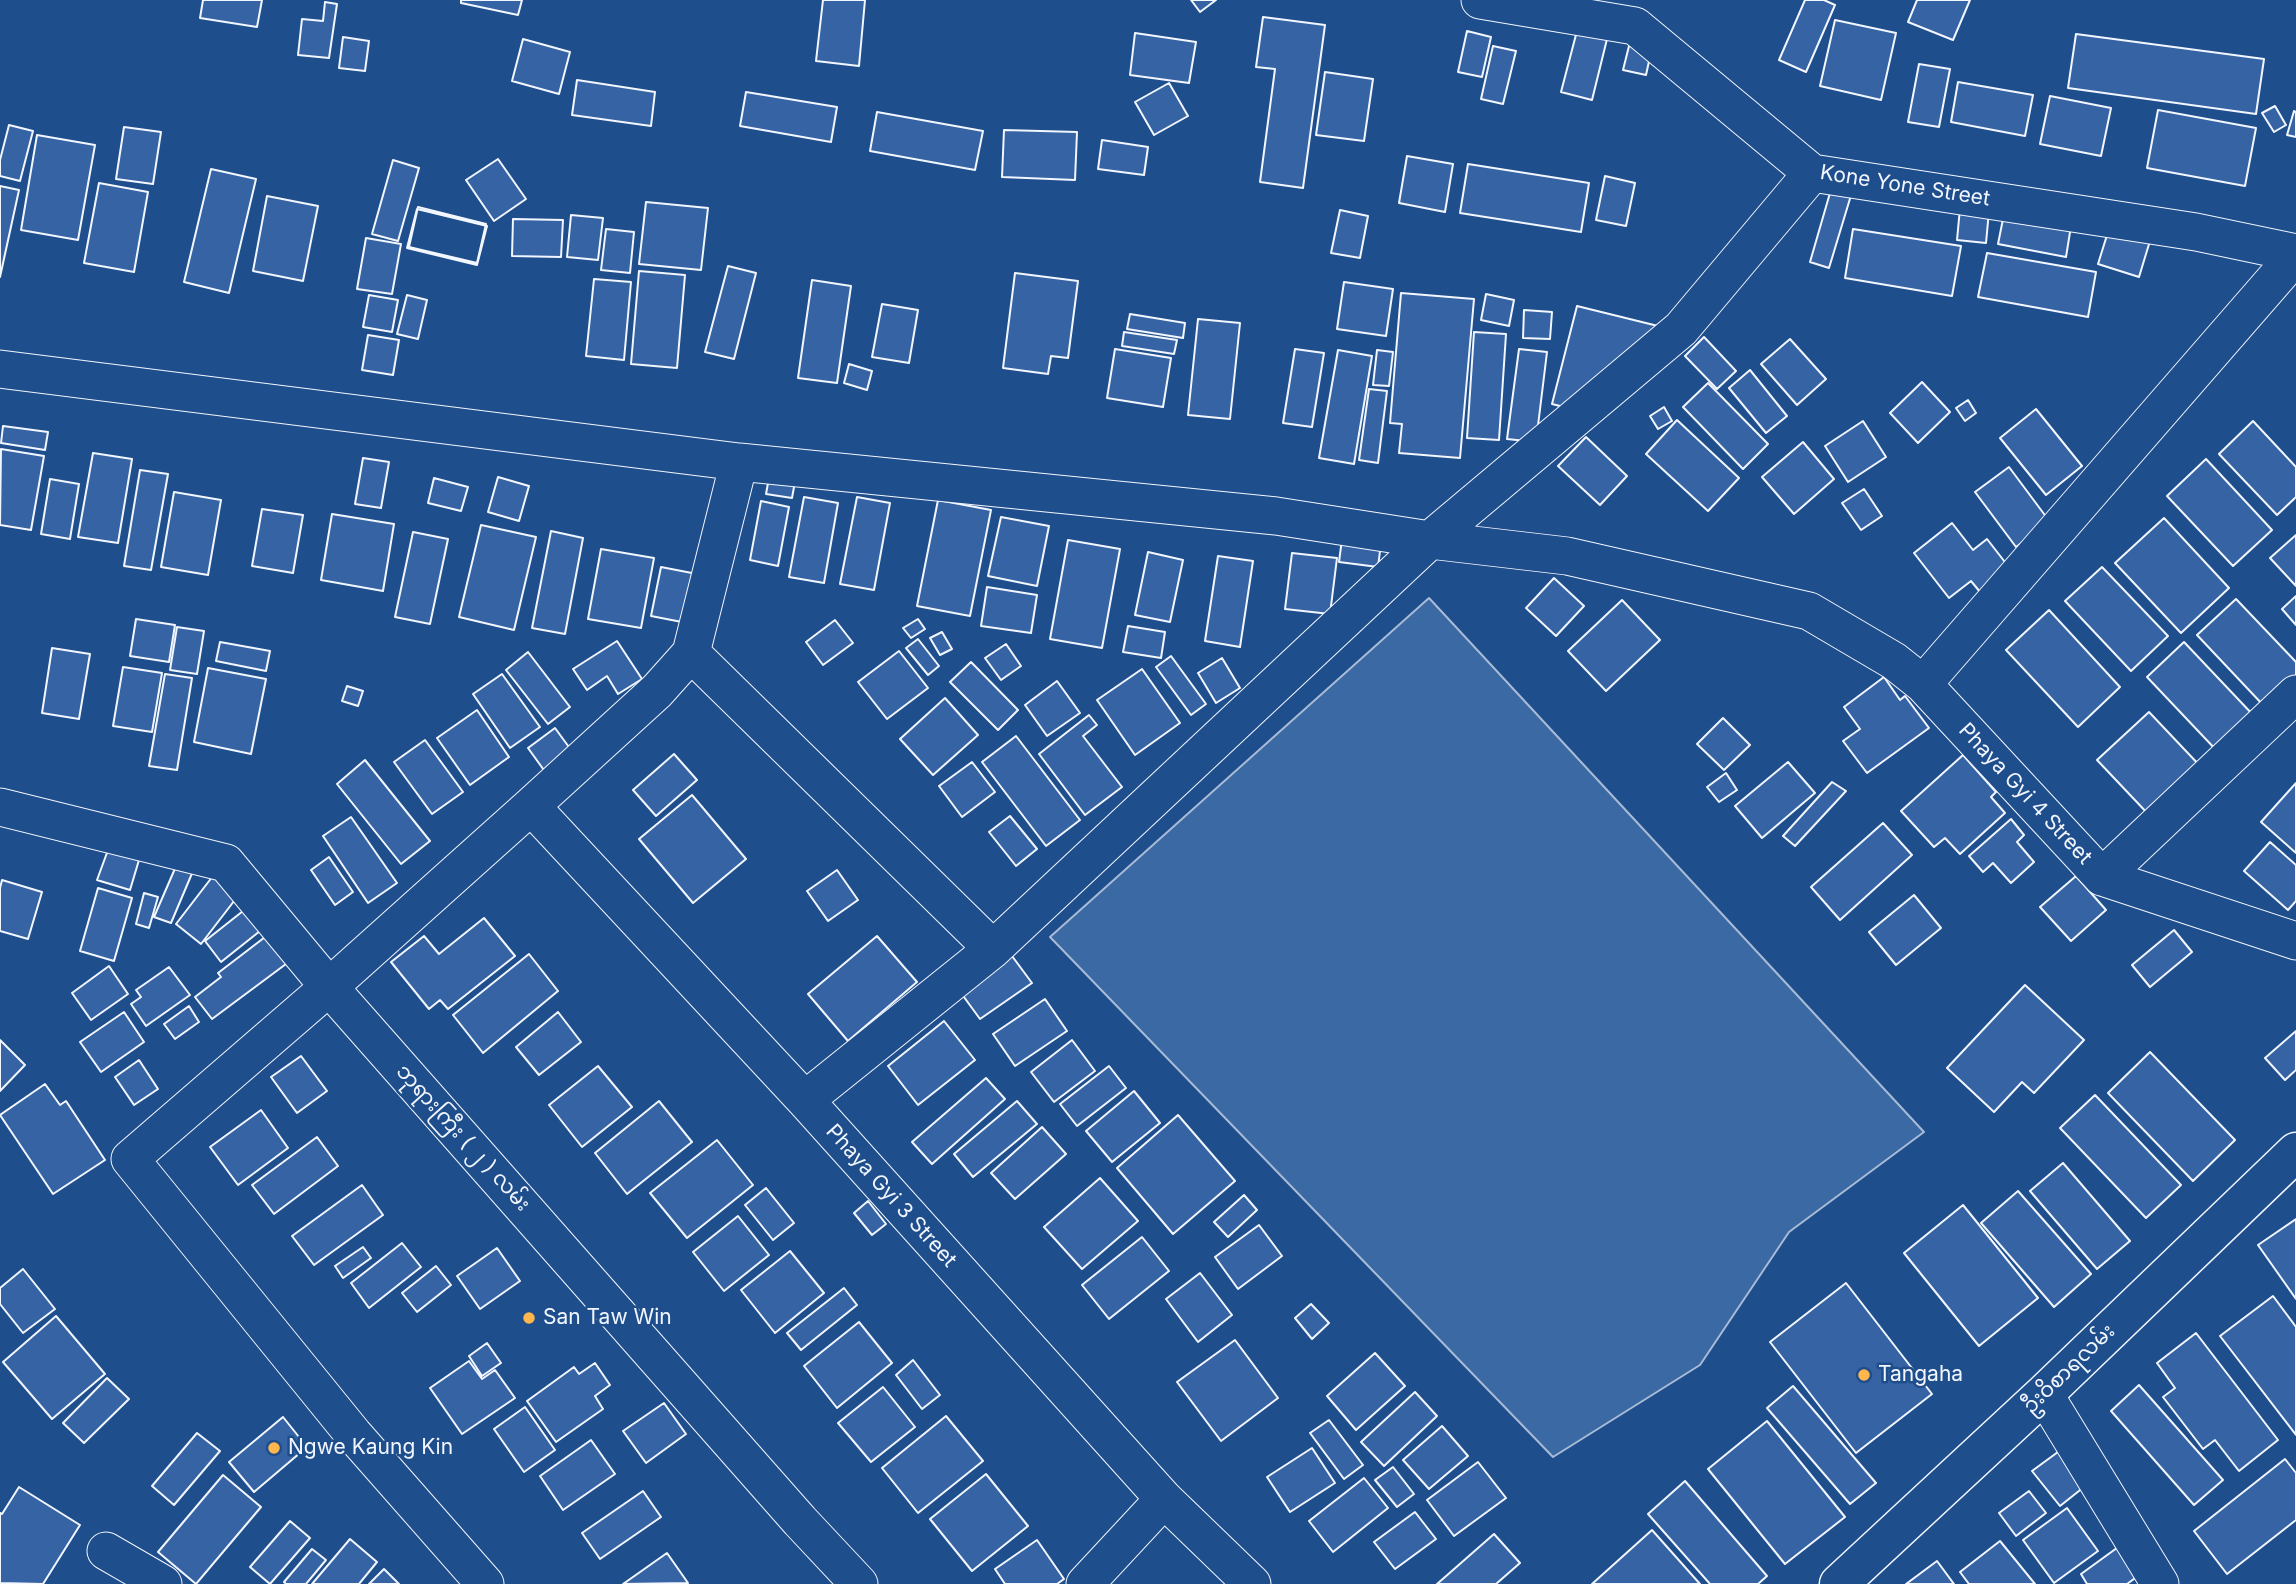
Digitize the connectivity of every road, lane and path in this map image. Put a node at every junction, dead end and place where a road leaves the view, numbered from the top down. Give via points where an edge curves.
1 (1480, 0) edge
2 (1812, 173) junction
3 (2296, 254) edge
4 (0, 369) edge
5 (739, 463) junction
6 (1430, 540) junction
7 (691, 653) junction
8 (1923, 684) junction
9 (2296, 694) edge
10 (531, 806) junction
11 (0, 807) edge
12 (2102, 877) junction
13 (2296, 941) edge
14 (993, 949) junction
15 (329, 987) junction
16 (805, 1100) junction
17 (2296, 1152) edge
18 (2044, 1394) junction
19 (1164, 1499) junction
20 (106, 1551) dead end
21 (163, 1584) edge
22 (485, 1584) edge
23 (859, 1584) edge
24 (1085, 1584) edge
25 (1252, 1584) edge
26 (1839, 1584) edge
27 (2160, 1584) edge

1 - 2 street, Kone Yone Street via 1635,26
2 - 3 street, Kone Yone Street via 2196,232
2 - 6 street via 1681,329
3 - 8 street
4 - 5 street, Phaya Gyi 4 Street
5 - 6 street, Phaya Gyi 4 Street via 1262,514
5 - 7 street
6 - 8 street, Phaya Gyi 4 Street via 1567,556 1809,611 1894,661
6 - 14 street
7 - 10 street via 657,691
7 - 14 street
8 - 12 street, Phaya Gyi 4 Street
9 - 12 street
10 - 15 street
10 - 16 street, Phaya Gyi 3 Street
11 - 15 street, ဘုရားကြီး ( ၂ ) လမ်း via 226,863
12 - 13 street, Phaya Gyi 4 Street
14 - 16 street
15 - 22 street via 130,1159 354,1435
15 - 23 street, ဘုရားကြီး ( ၂ ) လမ်း
16 - 19 street, Phaya Gyi 3 Street
17 - 18 street, ဦးဝိစာရလမ်း
18 - 26 street, ဦးဝိစာရလမ်း
18 - 27 street
19 - 24 street
19 - 25 street, Phaya Gyi 3 Street
20 - 21 street

